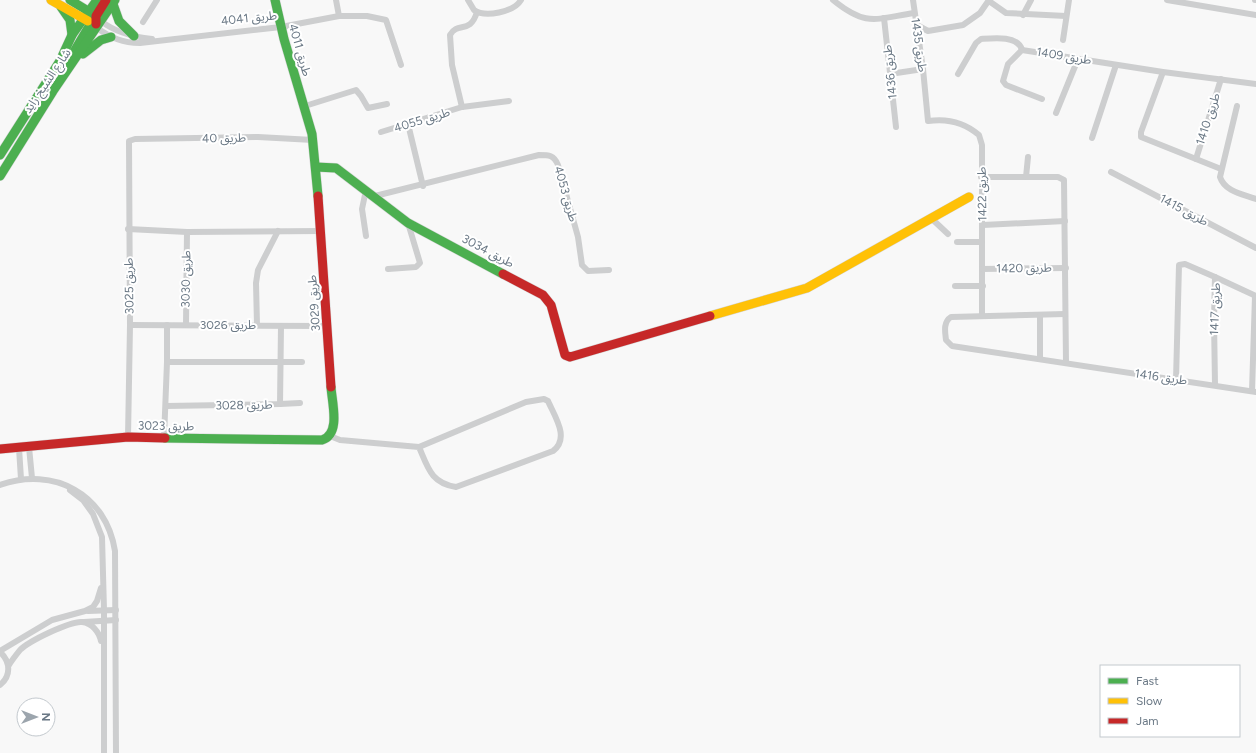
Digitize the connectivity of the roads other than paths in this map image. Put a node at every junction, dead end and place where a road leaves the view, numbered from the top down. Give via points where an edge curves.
1 (98, 0) edge
2 (157, 0) edge
3 (275, 0) edge
4 (336, 0) edge
5 (468, 0) edge
6 (521, 0) edge
7 (833, 0) edge
8 (913, 0) edge
9 (989, 0) edge
10 (1031, 0) edge
11 (1069, 0) edge
12 (1167, 0) edge
13 (52, 1) edge
14 (74, 1) edge
15 (111, 1) edge
16 (477, 12) junction
17 (914, 13) junction
18 (1023, 15) junction
19 (1256, 15) edge
20 (339, 16) junction
21 (1066, 16) junction
22 (884, 18) junction
23 (93, 20) junction
24 (143, 22) dead end
25 (917, 25) junction
26 (281, 27) junction
27 (928, 31) junction
28 (72, 35) junction
29 (134, 36) junction
30 (111, 37) junction
31 (919, 39) junction
32 (160, 40) junction
33 (1063, 40) dead end
34 (1022, 50) junction
35 (1078, 59) junction
36 (74, 61) junction
37 (401, 65) dead end
38 (1116, 65) junction
39 (923, 68) junction
40 (1163, 72) junction
41 (890, 74) junction
42 (958, 74) dead end
43 (1221, 79) junction
44 (58, 84) junction
45 (1256, 84) edge
46 (1042, 99) dead end
47 (509, 101) dead end
48 (387, 104) dead end
49 (305, 106) junction
50 (1237, 106) dead end
51 (462, 107) junction
52 (1056, 114) dead end
53 (408, 124) junction
54 (896, 127) dead end
55 (381, 132) dead end
56 (1092, 138) dead end
57 (135, 139) joint
58 (313, 140) junction
59 (982, 145) joint
60 (0, 155) edge
61 (1028, 157) dead end
62 (1196, 159) junction
63 (316, 167) junction
64 (1221, 169) junction
65 (1111, 172) dead end
66 (0, 176) edge
67 (981, 177) junction
68 (1026, 177) junction
69 (423, 186) junction
70 (366, 190) junction
71 (375, 196) junction
72 (970, 197) dead end
73 (1256, 199) edge
74 (932, 218) junction
75 (1065, 221) junction
76 (408, 223) junction
77 (983, 225) junction
78 (128, 229) junction
79 (278, 231) junction
80 (321, 231) junction
81 (187, 232) junction
82 (948, 234) dead end
83 (366, 236) dead end
84 (957, 242) dead end
85 (982, 242) junction
86 (1256, 248) edge
87 (1066, 268) junction
88 (388, 269) dead end
89 (982, 269) junction
90 (609, 270) dead end
91 (1215, 277) junction
92 (955, 286) dead end
93 (982, 286) junction
94 (1255, 296) edge
95 (1065, 314) junction
96 (982, 315) junction
97 (1040, 315) junction
98 (130, 325) junction
99 (167, 325) junction
100 (186, 325) junction
101 (257, 325) junction
102 (281, 326) junction
103 (327, 326) junction
104 (1040, 359) junction
105 (167, 362) junction
106 (302, 362) dead end
107 (1066, 362) junction
108 (280, 363) junction
109 (1176, 380) junction
110 (1215, 384) junction
111 (1254, 392) edge
112 (300, 403) dead end
113 (280, 404) junction
114 (166, 406) junction
115 (330, 436) junction
116 (128, 437) junction
117 (164, 438) junction
118 (29, 447) junction
119 (419, 447) junction
120 (19, 448) junction
121 (0, 449) edge
122 (32, 478) junction
123 (21, 479) junction
124 (0, 485) edge
125 (66, 486) junction
126 (103, 578) junction
127 (104, 610) junction
128 (116, 610) junction
129 (85, 611) junction
130 (104, 620) junction
131 (116, 620) junction
132 (82, 622) junction
133 (103, 648) junction
134 (0, 652) edge
135 (8, 665) junction
136 (0, 685) edge
137 (104, 753) edge
138 (116, 753) edge

1 - 23 street, شارع الشيخ زايد
2 - 24 street
3 - 26 street, طريق 4011
4 - 20 street
5 - 16 street
6 - 16 street via 517,6 510,9 489,13
7 - 22 street via 849,13 861,18
8 - 17 street, طريق 1435
9 - 18 street via 1001,11
9 - 27 street via 980,13 969,22 952,28
10 - 18 street
11 - 21 street
12 - 19 street
13 - 23 street, طريق 4041
13 - 28 street via 66,13 72,27
14 - 23 street, طريق 4041
15 - 23 street, شارع الشيخ زايد
15 - 29 street via 119,21
16 - 51 street, طريق 4055 via 473,23 456,28 450,35 452,65
17 - 22 street
17 - 25 street, طريق 1435
18 - 21 street
20 - 26 street, طريق 4041
20 - 37 street, طريق 4041 via 367,16 386,20
21 - 33 street
22 - 41 street, طريق 1436
23 - 28 street, شارع الشيخ زايد
23 - 29 street, طريق 4041
23 - 30 street, طريق 4041
23 - 36 street, شارع الشيخ زايد
23 - 44 street via 69,57
25 - 27 street
25 - 31 street, طريق 1435
26 - 32 street, طريق 4041
26 - 49 street, طريق 4011
27 - 31 street
28 - 60 street, شارع الشيخ زايد via 60,61
29 - 32 street, طريق 4041
30 - 32 street, طريق 4041 via 131,43
30 - 36 street via 101,40
31 - 39 street, طريق 1435
34 - 35 street, طريق 1409
34 - 42 street via 1018,43 1012,40 981,39
34 - 46 street, طريق 1409 via 1008,64 1003,81 1006,85
35 - 38 street, طريق 1409
35 - 52 street
36 - 44 street, شارع الشيخ زايد
38 - 40 street, طريق 1409
38 - 56 street
39 - 41 street
39 - 59 street, طريق 1435 via 928,121 955,121 979,135
40 - 43 street, طريق 1409
40 - 62 street via 1140,135 1144,139
41 - 54 street, طريق 1436
43 - 45 street, طريق 1409
43 - 62 street, طريق 1410
44 - 66 street, شارع الشيخ زايد
47 - 51 street, طريق 4055
48 - 49 street via 368,108 356,90
49 - 58 street, طريق 4011
50 - 64 street
51 - 53 street, طريق 4055
53 - 55 street, طريق 4055
53 - 69 street
57 - 58 street, طريق 40 via 258,137
57 - 78 street, طريق 3025 via 128,144
58 - 63 street, طريق 4011
59 - 67 street, طريق 1422
61 - 68 street
62 - 64 street
63 - 70 street, طريق 3034 via 336,168
63 - 80 street, طريق 3029
64 - 73 street via 1220,177 1226,186
65 - 86 street, طريق 1415
67 - 68 street
67 - 77 street, طريق 1422
68 - 75 street via 1063,179
69 - 71 street, طريق 4053
69 - 90 street, طريق 4053 via 540,155 550,155 555,158 558,165 578,237 582,265 588,271
70 - 71 street, طريق 3034
70 - 83 street via 362,209
71 - 76 street, طريق 3034
72 - 74 street
74 - 76 street, طريق 3034 via 807,288 567,357 551,305 543,295
74 - 82 street
75 - 77 street
75 - 87 street
76 - 88 street via 420,263 416,267
77 - 85 street, طريق 1422
78 - 81 street
78 - 98 street, طريق 3025
79 - 80 street
79 - 81 street
79 - 101 street via 258,270
80 - 103 street, طريق 3029
81 - 100 street, طريق 3030
84 - 85 street
85 - 89 street, طريق 1422
87 - 89 street, طريق 1420
87 - 95 street
89 - 93 street, طريق 1422
91 - 94 street, طريق 1417
91 - 109 street via 1185,264 1179,265
91 - 110 street, طريق 1417
92 - 93 street
93 - 96 street, طريق 1422
94 - 111 street
95 - 97 street
95 - 107 street
96 - 97 street
96 - 104 street, طريق 1416 via 951,317 947,320 946,340 950,345
97 - 104 street
98 - 99 street, طريق 3026
98 - 116 street, طريق 3025
99 - 100 street, طريق 3026
99 - 105 street
100 - 101 street, طريق 3026
101 - 102 street, طريق 3026
102 - 103 street, طريق 3026
102 - 108 street, طريق 3028
103 - 115 street, طريق 3029 via 334,425
104 - 107 street, طريق 1416
105 - 108 street
105 - 114 street
106 - 108 street
107 - 109 street, طريق 1416
108 - 113 street, طريق 3028
109 - 110 street, طريق 1416
110 - 111 street, طريق 1416
112 - 113 street
113 - 114 street, طريق 3028
114 - 117 street
115 - 117 street, طريق 3023 via 326,440 318,441
115 - 119 street via 340,440
116 - 117 street, طريق 3023
116 - 118 street, طريق 3023
118 - 120 street, طريق 3023
118 - 122 street
119 - 119 street via 430,473 436,480 456,487 553,451 561,439 561,432 548,402 536,399
120 - 121 street, طريق 3023
120 - 123 street
122 - 123 street
122 - 125 street
123 - 124 street
125 - 126 street via 84,500 99,526 103,551
125 - 128 street via 83,494 98,508 109,525 115,551
126 - 127 street
126 - 129 street via 97,601 93,607
127 - 128 street
127 - 129 street
127 - 130 street
128 - 131 street
129 - 134 street via 52,620
130 - 131 street
130 - 132 street
130 - 133 street
131 - 138 street
132 - 133 street via 98,631
132 - 135 street via 46,634 20,650
133 - 137 street
134 - 135 street
135 - 136 street via 8,676

